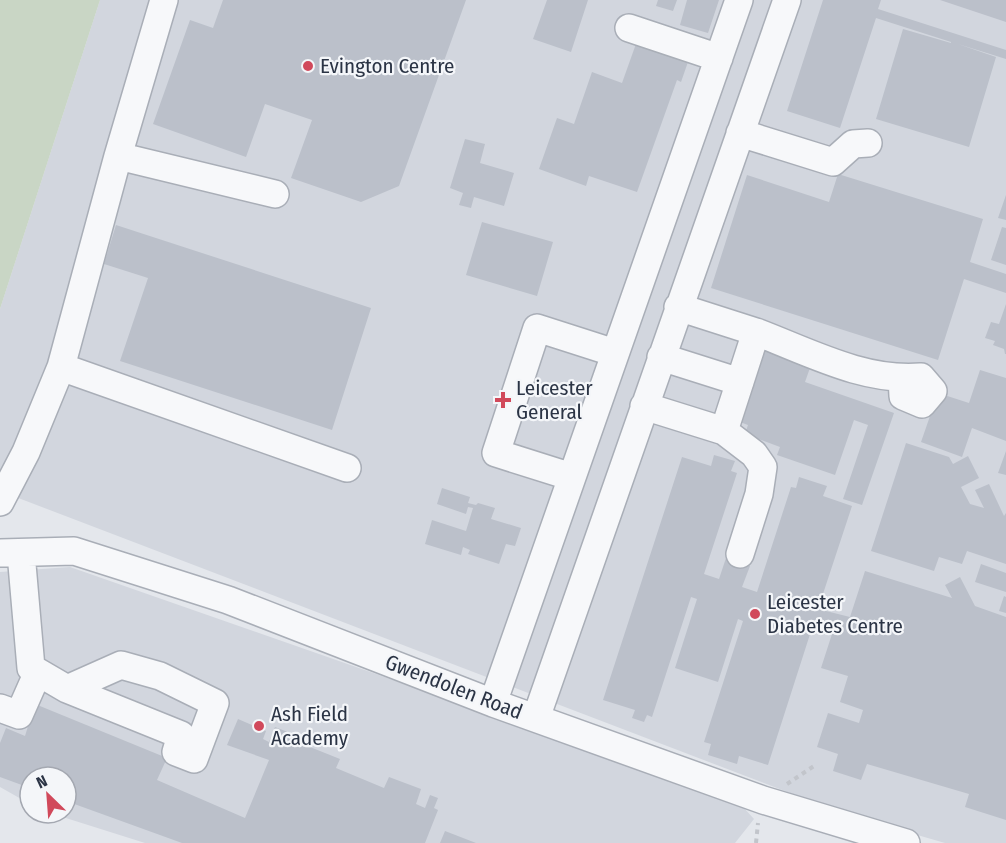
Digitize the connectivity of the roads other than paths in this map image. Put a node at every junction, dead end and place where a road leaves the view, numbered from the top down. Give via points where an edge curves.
1 (164, 0) edge
2 (739, 0) edge
3 (787, 0) edge
4 (629, 28) dead end
5 (718, 58) junction
6 (740, 133) junction
7 (868, 143) dead end
8 (118, 156) junction
9 (275, 194) dead end
10 (678, 307) junction
11 (624, 327) junction
12 (756, 332) junction
13 (664, 349) junction
14 (615, 353) junction
15 (61, 367) junction
16 (902, 378) dead end
17 (740, 382) junction
18 (644, 406) junction
19 (724, 431) junction
20 (347, 468) dead end
21 (572, 477) junction
22 (0, 502) edge
23 (10, 553) edge
24 (740, 554) dead end
25 (38, 672) junction
26 (67, 689) junction
27 (493, 703) junction
28 (0, 708) edge
29 (536, 718) junction
30 (906, 843) edge

1 - 8 street
2 - 5 street
3 - 6 street
4 - 5 street
5 - 11 street
6 - 7 street via 833,162 853,144
6 - 10 street
8 - 9 street
8 - 15 street
10 - 12 street
10 - 13 street
11 - 13 street
11 - 14 street
12 - 16 street via 864,372
12 - 17 street
13 - 17 street
13 - 18 street
14 - 21 street
14 - 21 street via 537,328 496,453
15 - 20 street
15 - 22 street via 26,452
17 - 19 street
18 - 19 street
18 - 29 street
19 - 24 street via 754,454 763,467 759,494
21 - 27 street
23 - 25 street via 31,668
23 - 27 street, Gwendolen Road via 74,551 228,600
25 - 26 street
25 - 28 street via 19,715
26 - 26 street via 121,665 160,676 215,703 194,759 176,752 181,735
27 - 29 street, Gwendolen Road
29 - 30 street, Gwendolen Road via 763,800

